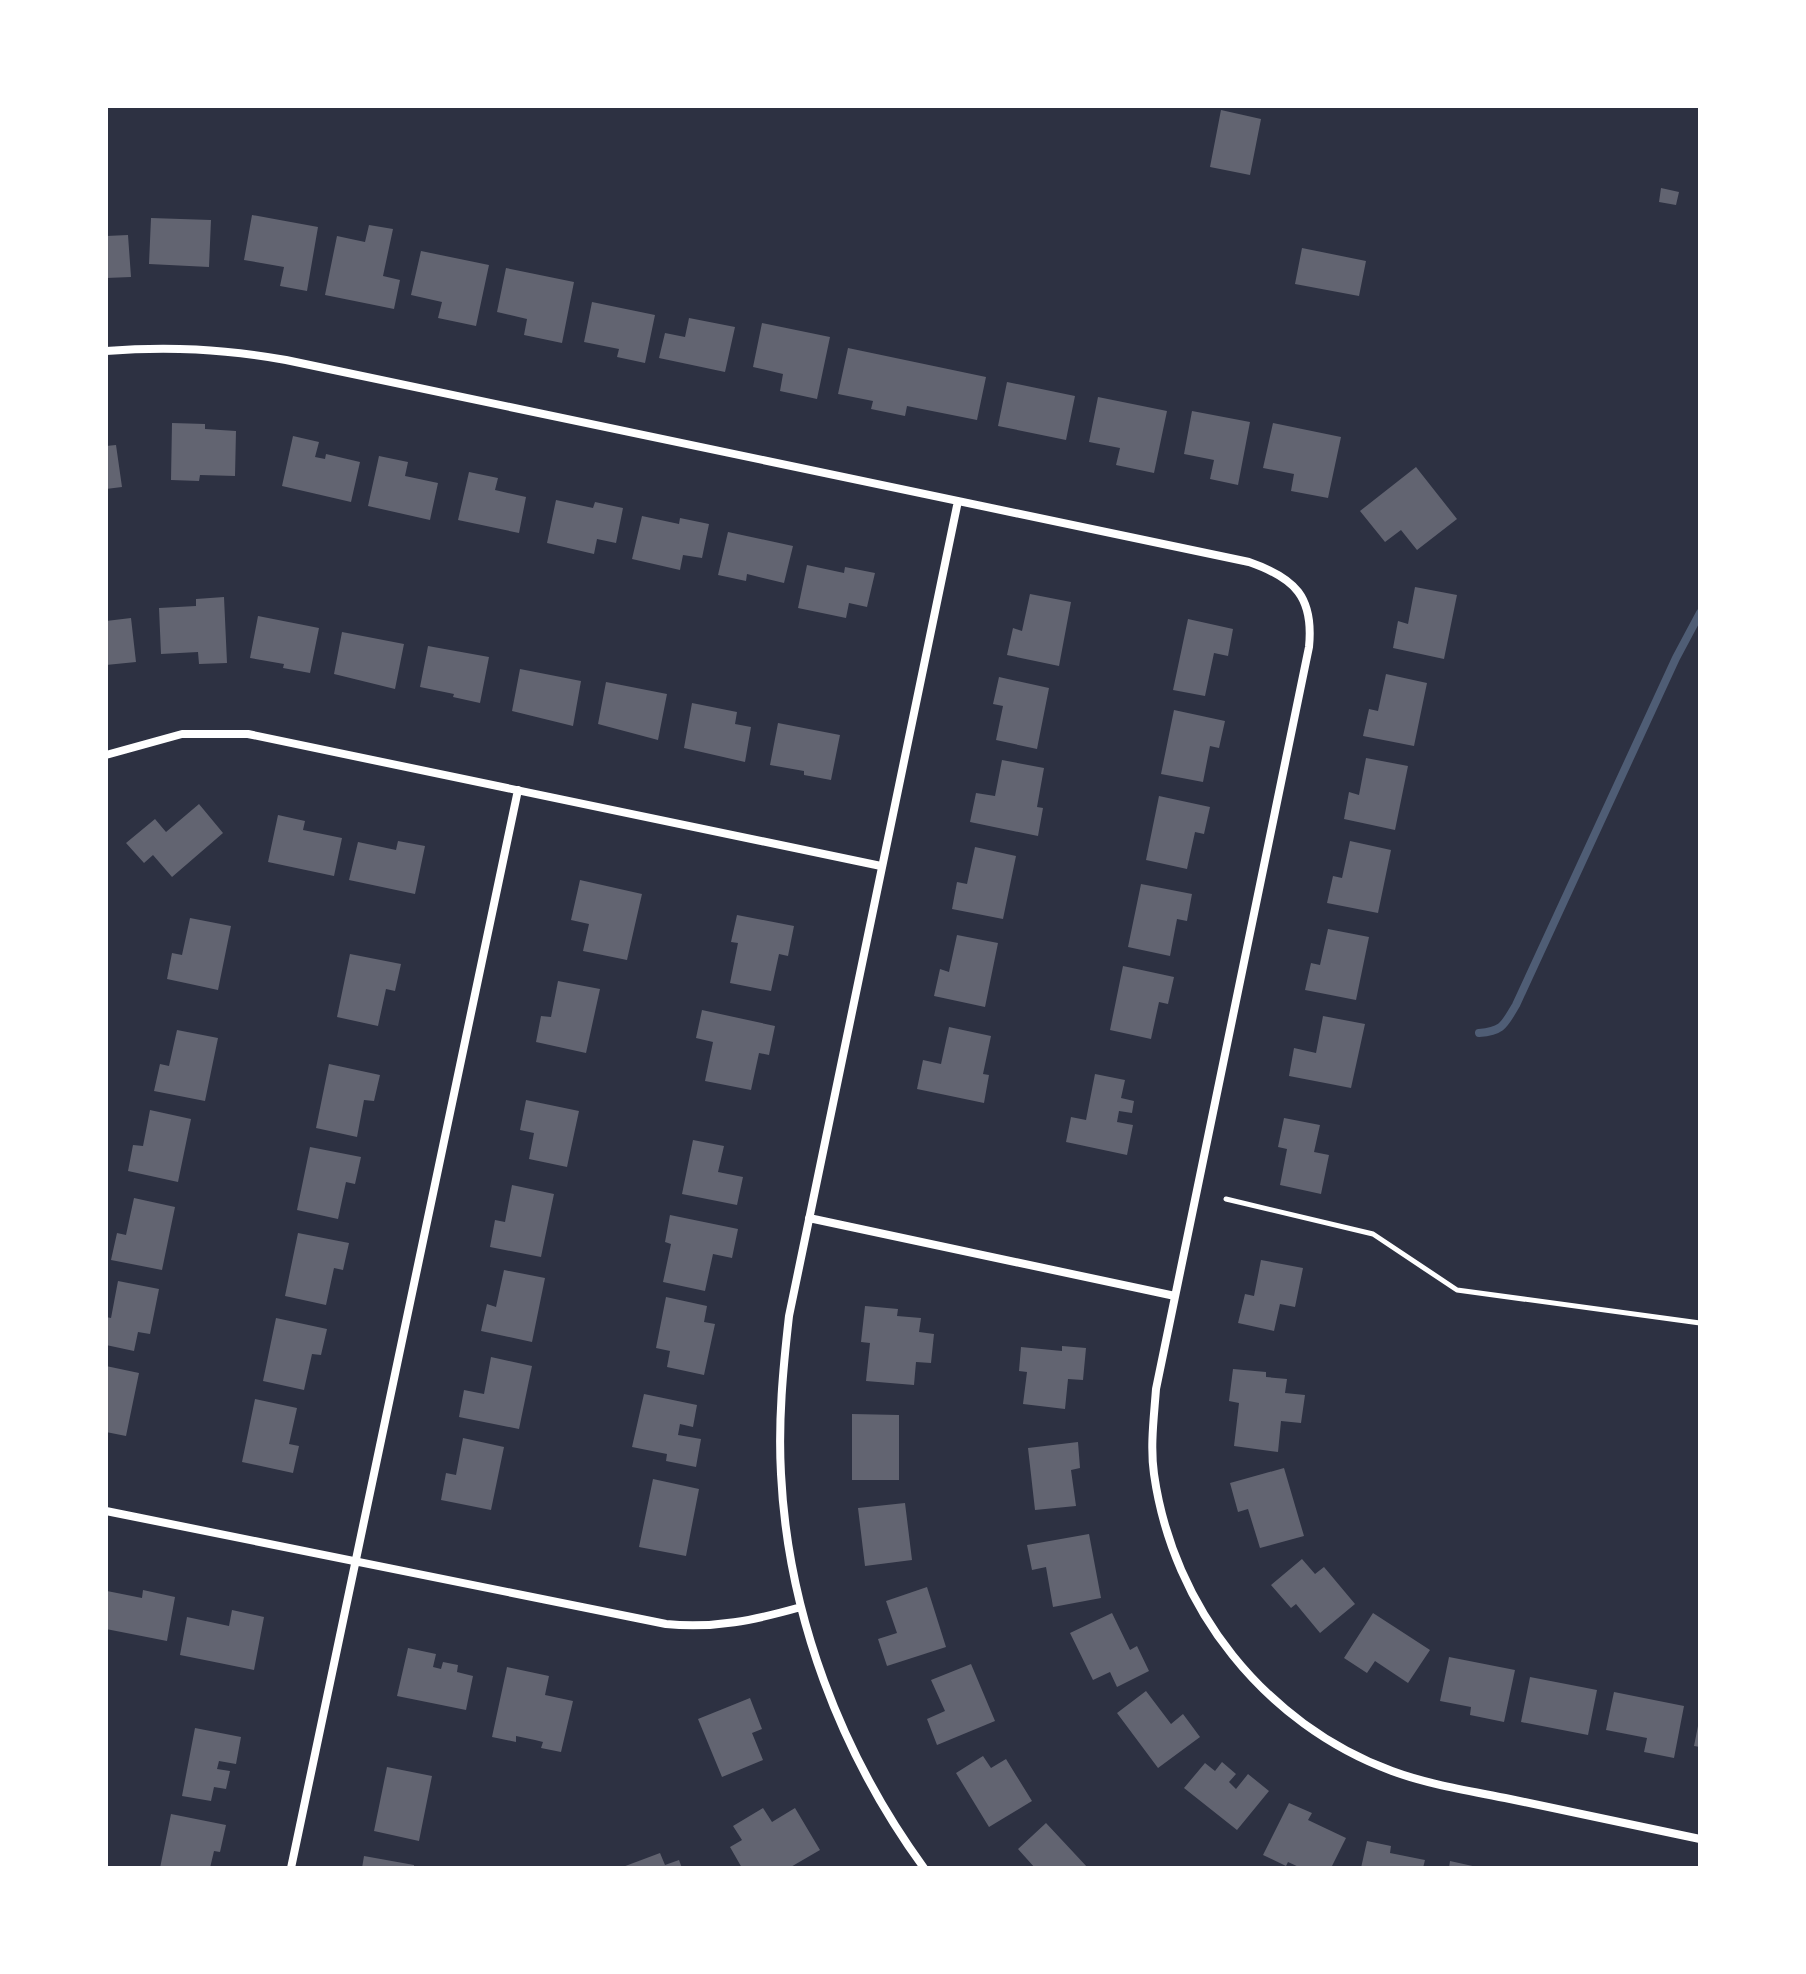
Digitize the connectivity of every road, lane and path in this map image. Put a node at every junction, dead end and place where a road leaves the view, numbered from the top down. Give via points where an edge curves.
1 (106, 351) edge
2 (958, 501) junction
3 (106, 755) edge
4 (518, 790) junction
5 (881, 866) junction
6 (1226, 1199) dead end
7 (809, 1218) junction
8 (1175, 1296) junction
9 (1700, 1323) edge
10 (106, 1511) edge
11 (356, 1562) junction
12 (801, 1607) junction
13 (1700, 1839) edge
14 (920, 1867) edge
15 (291, 1868) edge

1 - 2 street via 230,350
2 - 5 street
2 - 8 street via 1249,562 1284,577 1303,596 1309,614 1309,647
3 - 4 street via 182,734 248,734
4 - 5 street
4 - 11 street
5 - 7 street
6 - 9 path via 1373,1234 1457,1290
7 - 8 street
7 - 12 street via 789,1316 780,1425 781,1476
8 - 13 street via 1156,1389 1152,1446 1163,1518 1195,1600 1217,1638 1261,1688 1337,1746 1395,1772
10 - 11 street
11 - 12 street via 666,1624 744,1622
11 - 15 street
12 - 14 street via 851,1749

